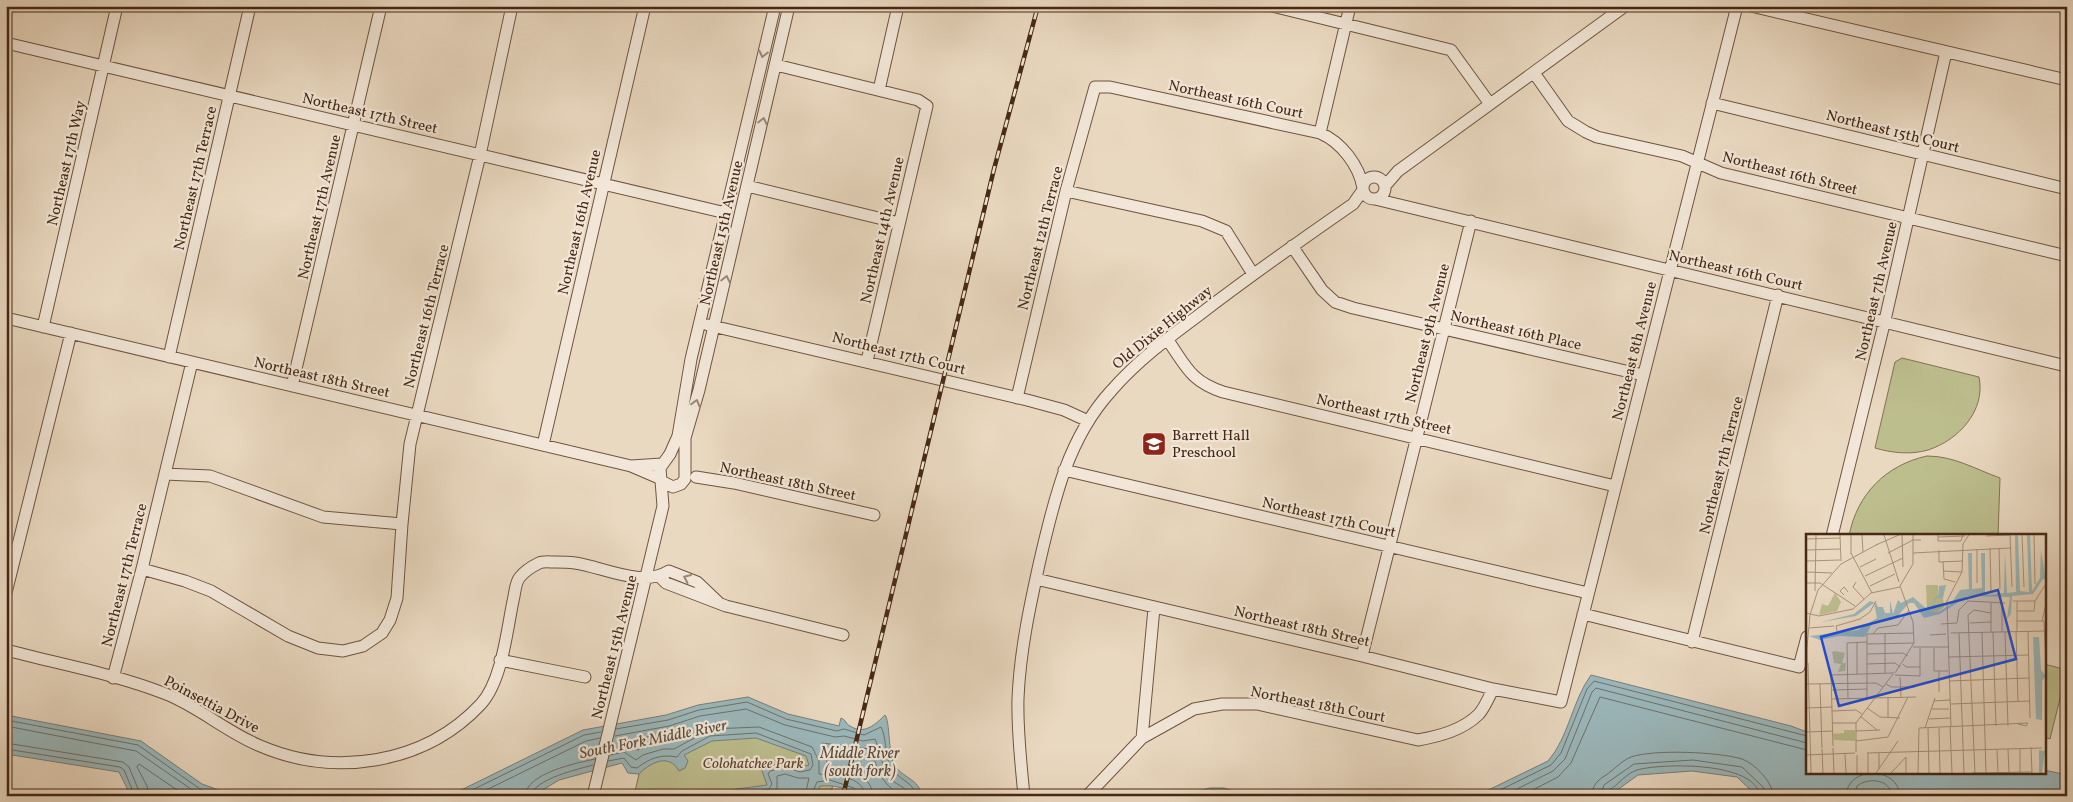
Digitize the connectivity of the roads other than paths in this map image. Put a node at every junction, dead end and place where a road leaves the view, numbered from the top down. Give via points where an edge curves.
1 (117, 6) edge
2 (250, 6) edge
3 (381, 6) edge
4 (512, 6) edge
5 (645, 6) edge
6 (774, 6) edge
7 (789, 6) edge
8 (898, 6) edge
9 (1272, 6) edge
10 (1350, 6) edge
11 (1625, 6) edge
12 (1737, 6) edge
13 (1751, 6) edge
14 (1345, 24) junction
15 (6, 43) edge
16 (1946, 52) junction
17 (776, 65) junction
18 (104, 66) junction
19 (1534, 73) junction
20 (2067, 80) edge
21 (1094, 87) joint
22 (879, 90) junction
23 (230, 96) junction
24 (1712, 103) junction
25 (1490, 104) junction
26 (354, 124) junction
27 (1320, 133) junction
28 (1924, 154) junction
29 (480, 155) junction
30 (1697, 163) junction
31 (1357, 168) junction
32 (1380, 183) junction
33 (603, 184) junction
34 (747, 186) junction
35 (2067, 189) edge
36 (1066, 191) junction
37 (1368, 194) junction
38 (1399, 204) junction
39 (726, 213) junction
40 (1908, 217) junction
41 (1471, 221) junction
42 (899, 223) junction
43 (1292, 246) junction
44 (2067, 256) edge
45 (1670, 269) junction
46 (1253, 274) junction
47 (1778, 295) junction
48 (6, 318) edge
49 (1885, 320) junction
50 (699, 323) junction
51 (714, 326) junction
52 (43, 327) junction
53 (1444, 329) junction
54 (71, 334) junction
55 (1167, 339) junction
56 (168, 357) junction
57 (867, 361) junction
58 (192, 362) junction
59 (2066, 364) edge
60 (1643, 375) junction
61 (292, 386) junction
62 (1017, 398) junction
63 (417, 415) junction
64 (1088, 421) junction
65 (1417, 437) junction
66 (543, 445) junction
67 (664, 463) junction
68 (631, 466) junction
69 (685, 469) junction
70 (1064, 470) junction
71 (165, 474) junction
72 (696, 477) junction
73 (660, 479) junction
74 (679, 485) junction
75 (1615, 486) junction
76 (663, 506) junction
77 (874, 515) dead end
78 (402, 524) junction
79 (1832, 534) edge
80 (1390, 547) junction
81 (142, 569) junction
82 (647, 578) junction
83 (1036, 579) junction
84 (6, 593) edge
85 (1588, 593) junction
86 (1154, 608) junction
87 (1583, 614) junction
88 (843, 635) dead end
89 (1806, 641) edge
90 (1692, 642) junction
91 (6, 650) edge
92 (1362, 656) junction
93 (500, 660) junction
94 (585, 677) dead end
95 (113, 678) junction
96 (1493, 689) junction
97 (1560, 702) joint
98 (1142, 738) junction
99 (593, 796) edge
100 (1024, 796) edge
101 (1087, 796) edge

1 - 18 street, Northeast 17th Way
2 - 23 street, Northeast 17th Terrace
3 - 26 street, Northeast 17th Avenue
4 - 29 street, Northeast 16th Terrace
5 - 33 street, Northeast 16th Avenue
6 -> 39 street, Northeast 15th Avenue
7 - 17 street, Northeast 15th Avenue
8 - 22 street
9 - 14 street
10 - 14 street
11 - 19 street
12 - 24 street, Northeast 8th Avenue
13 - 16 street
14 - 25 street via 1451,50
14 - 27 street
15 - 18 street, Northeast 17th Street
16 - 20 street
16 - 28 street, Northeast 7th Avenue
17 - 22 street
34 -> 17 street, Northeast 15th Avenue
18 - 23 street, Northeast 17th Street
18 - 52 street, Northeast 17th Way
19 - 25 street
19 - 30 street, Northeast 16th Street via 1568,121 1586,132 1682,156
21 - 27 street, Northeast 16th Court via 1110,87
21 - 36 street, Northeast 12th Terrace
22 - 42 street, Northeast 14th Avenue via 918,100 927,106
23 - 26 street, Northeast 17th Street
23 - 56 street, Northeast 17th Terrace
24 - 28 street, Northeast 15th Court
24 - 30 street, Northeast 8th Avenue
25 - 32 street
26 - 29 street, Northeast 17th Street
26 - 61 street, Northeast 17th Avenue
27 - 31 street, Northeast 16th Court via 1334,139
28 - 35 street, Northeast 15th Court
28 - 40 street, Northeast 7th Avenue
29 - 33 street, Northeast 17th Street
29 - 63 street, Northeast 16th Terrace
30 - 40 street, Northeast 16th Street via 1721,173
30 - 45 street, Northeast 8th Avenue
31 - 32 street, Northeast 16th Court
31 - 37 street, Northeast 16th Court
32 - 37 street via 1381,197
32 - 37 street via 1365,181
32 - 38 street, Northeast 16th Court
33 - 39 street, Northeast 17th Street
33 - 66 street, Northeast 16th Avenue
34 - 42 street
51 -> 34 street, Northeast 15th Avenue
36 - 46 street via 1202,221 1226,231
36 - 62 street, Northeast 12th Terrace
37 - 38 street, Northeast 16th Court
37 - 43 street, Old Dixie Highway
38 - 41 street, Northeast 16th Court
39 - 50 street, Northeast 15th Avenue
40 - 44 street, Northeast 16th Street
40 - 49 street, Northeast 7th Avenue
41 - 45 street, Northeast 16th Court
41 - 53 street, Northeast 9th Avenue
42 - 57 street, Northeast 14th Avenue
43 - 46 street, Old Dixie Highway
43 - 53 street, Northeast 16th Place via 1322,290 1335,302
45 - 47 street, Northeast 16th Court
45 - 60 street, Northeast 8th Avenue
46 - 55 street, Old Dixie Highway
47 - 49 street, Northeast 16th Court
47 - 90 street, Northeast 7th Terrace
48 - 52 street, Northeast 18th Street
49 - 59 street, Northeast 16th Court
49 - 79 street, Northeast 7th Avenue
50 - 51 street, Northeast 17th Court
50 - 67 street, Northeast 15th Avenue via 678,436
51 - 57 street, Northeast 17th Court
69 -> 51 street, Northeast 15th Avenue via 685,438
52 - 54 street, Northeast 18th Street
53 - 60 street, Northeast 16th Place
53 - 65 street, Northeast 9th Avenue
54 - 56 street, Northeast 18th Street
54 - 84 street
55 - 64 street, Old Dixie Highway via 1134,366
55 - 65 street, Northeast 17th Street via 1194,378 1205,386
56 - 58 street, Northeast 18th Street
57 - 62 street, Northeast 17th Court
58 - 61 street, Northeast 18th Street
58 - 71 street, Northeast 17th Terrace
60 - 75 street, Northeast 8th Avenue
61 - 63 street, Northeast 18th Street
62 - 64 street, Northeast 17th Court via 1064,410
63 - 66 street, Northeast 18th Street
63 - 78 street, Northeast 16th Terrace via 410,444
64 - 70 street, Old Dixie Highway
65 - 75 street, Northeast 17th Street
65 - 80 street, Northeast 9th Avenue
66 - 68 street, Northeast 18th Street
67 - 68 street, Northeast 18th Street
67 - 69 street via 674,460
67 - 73 street
68 - 73 street, Northeast 18th Street
69 - 72 street, Northeast 18th Street
69 - 74 street via 685,479
70 - 80 street, Northeast 17th Court
70 - 83 street, Old Dixie Highway
71 - 78 street via 210,476 323,516
71 - 81 street, Northeast 17th Terrace
72 - 74 street
72 - 77 street, Northeast 18th Street
73 - 74 street via 668,486
73 - 76 street, Northeast 15th Avenue
74 - 76 street, Northeast 15th Avenue
75 - 85 street, Northeast 8th Avenue
76 - 82 street, Northeast 15th Avenue
78 - 81 street, Northeast 16th Terrace via 397,598 390,620 382,633 362,646 343,651 318,648 288,636 211,591
80 - 85 street, Northeast 17th Court
80 - 92 street, Northeast 9th Avenue
81 - 95 street, Northeast 17th Terrace
82 - 88 street, Poinsettia Drive via 669,572 683,576 697,582 718,602
82 - 93 street, Poinsettia Drive via 574,562 540,562 518,578
82 - 99 street, Northeast 15th Avenue
83 - 86 street, Northeast 18th Street
83 - 100 street, Old Dixie Highway via 1022,649 1018,699
85 - 87 street, Northeast 8th Avenue
86 - 92 street, Northeast 18th Street
86 - 98 street
87 - 90 street
87 - 97 street, Northeast 8th Avenue
89 - 90 street via 1799,667
91 - 95 street, Poinsettia Drive
92 - 96 street, Northeast 18th Street
93 - 94 street
93 - 95 street, Poinsettia Drive via 494,683 483,702 443,737 414,750 353,763 314,762 280,754 225,730 200,711 169,695
96 - 97 street, Northeast 18th Street
96 - 98 street, Northeast 18th Court via 1480,713 1463,726 1440,736 1418,740 1257,704 1222,704 1194,709
98 - 101 street, Northeast 18th Court

